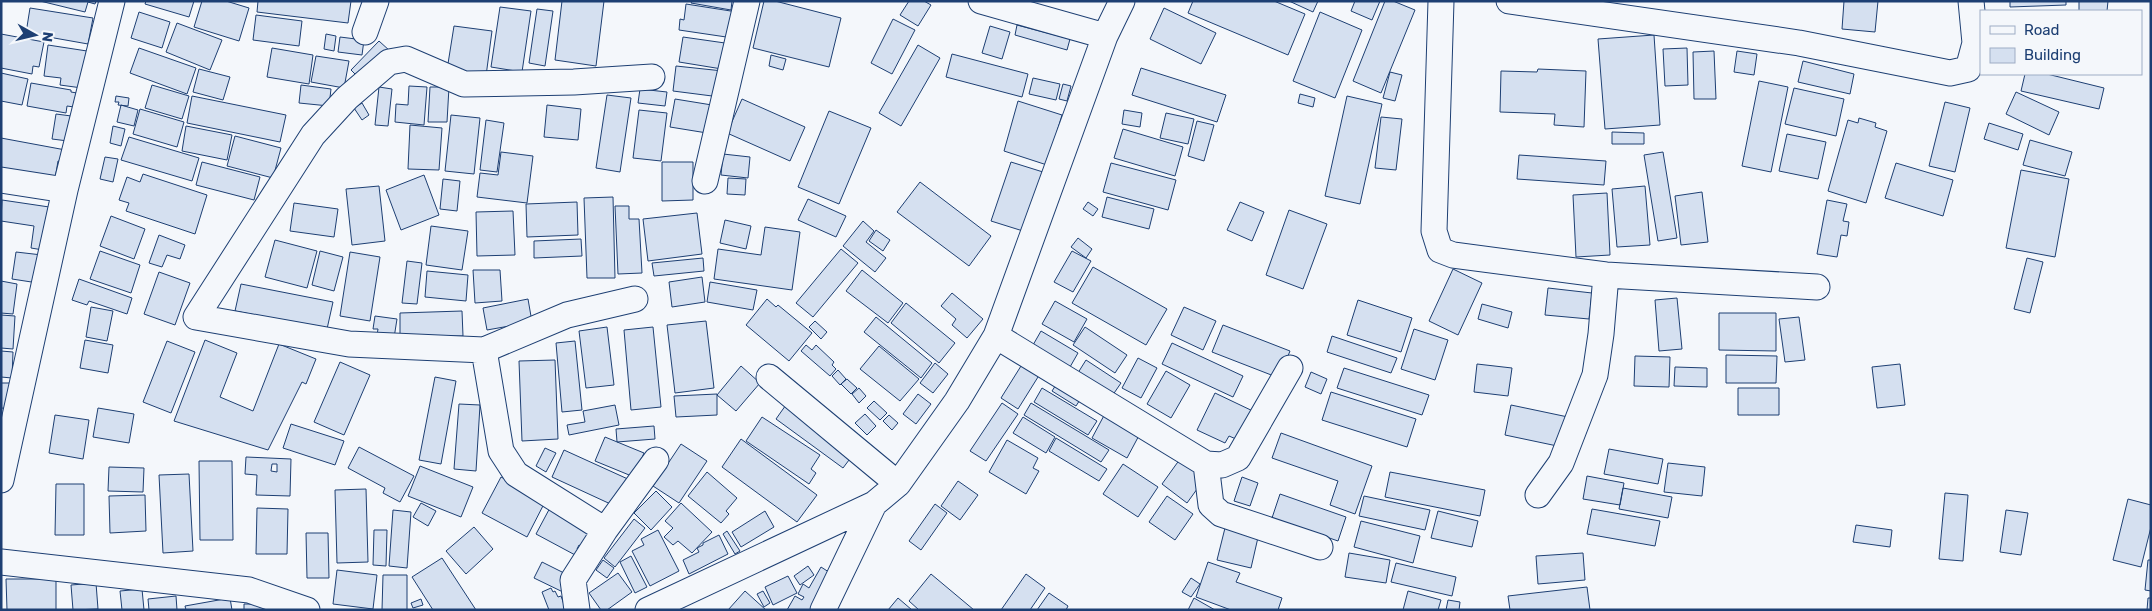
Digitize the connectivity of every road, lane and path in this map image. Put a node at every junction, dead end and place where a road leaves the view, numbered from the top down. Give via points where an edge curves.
1 (112, 1) edge
2 (376, 1) edge
3 (747, 1) edge
4 (981, 1) edge
5 (1122, 1) edge
6 (1441, 1) edge
7 (1509, 1) edge
8 (1971, 1) edge
9 (365, 32) dead end
10 (1105, 36) junction
11 (652, 77) dead end
12 (1, 180) edge
13 (705, 180) dead end
14 (65, 190) junction
15 (1606, 275) junction
16 (1817, 287) dead end
17 (635, 299) dead end
18 (996, 336) junction
19 (484, 350) junction
20 (1290, 368) dead end
21 (769, 377) dead end
22 (656, 460) dead end
23 (1206, 464) junction
24 (1, 480) edge
25 (898, 484) junction
26 (1538, 495) dead end
27 (874, 504) junction
28 (606, 530) junction
29 (1320, 547) dead end
30 (1, 562) edge
31 (832, 606) edge
32 (307, 610) edge
33 (577, 610) edge
34 (648, 610) edge

1 - 14 street
2 - 9 street
3 - 13 street
4 - 10 street
5 - 10 street
6 - 15 street via 1434,231 1440,250 1452,255
7 - 8 street via 1799,43 1950,73 1968,69 1975,43
10 - 18 street
11 - 19 street via 464,84 406,59 389,62 313,135 196,317 349,344
12 - 14 street
14 - 24 street
15 - 16 street
15 - 26 street via 1595,375 1561,463
17 - 19 street via 567,314
18 - 23 street
18 - 25 street via 957,401
19 - 28 street via 501,451 516,474
20 - 23 street via 1238,458 1222,466
21 - 25 street
22 - 28 street
23 - 29 street via 1211,505 1221,514
25 - 27 street
27 - 31 street
27 - 34 street
28 - 33 street via 573,580
30 - 32 street via 249,590

